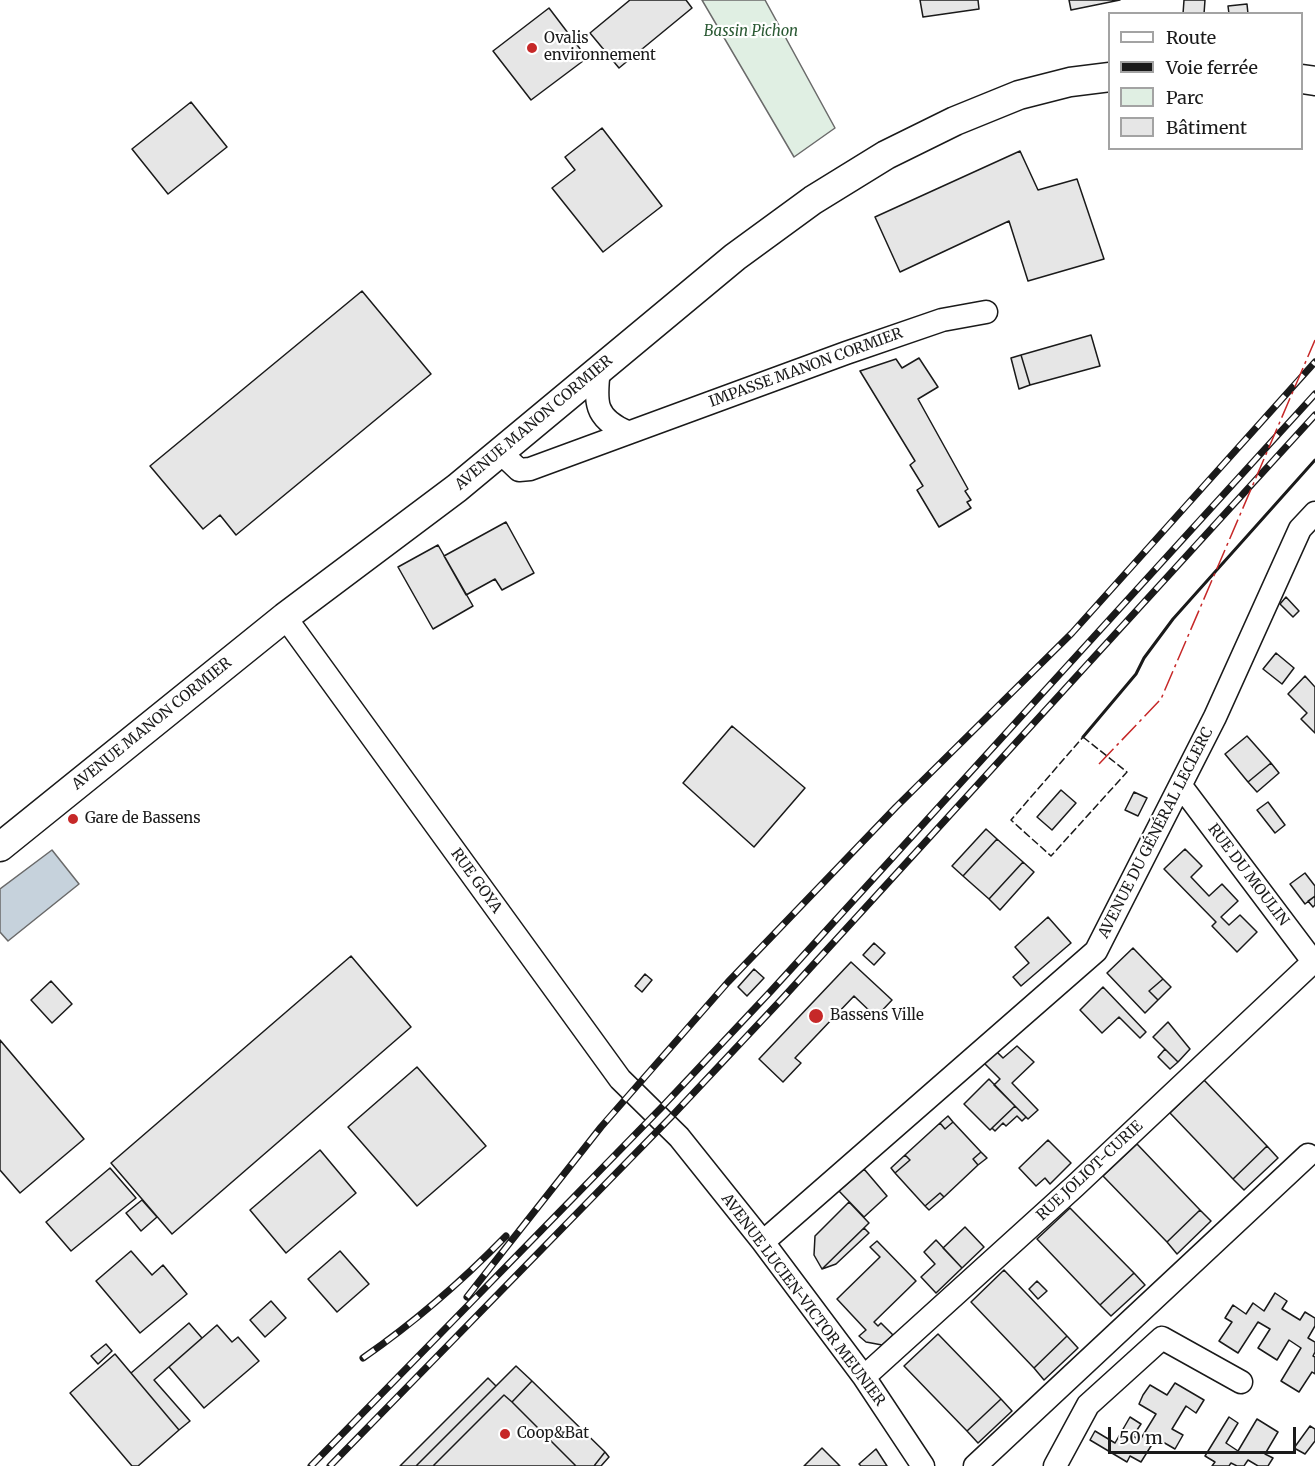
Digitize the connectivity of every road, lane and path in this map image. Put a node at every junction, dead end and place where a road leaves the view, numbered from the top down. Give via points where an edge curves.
1 (1108, 77) edge
2 (986, 312) dead end
3 (599, 369) junction
4 (627, 432) junction
5 (500, 452) junction
6 (1315, 513) edge
7 (285, 617) junction
8 (1181, 786) junction
9 (0, 847) edge
10 (1314, 963) edge
11 (679, 1137) joint
12 (1308, 1155) dead end
13 (763, 1242) junction
14 (864, 1377) junction
15 (1241, 1382) dead end
16 (923, 1466) edge
17 (975, 1466) edge
18 (1055, 1466) edge

1 - 3 street, AVENUE MANON CORMIER via 1019,95 886,155 813,200 744,251
2 - 4 street, IMPASSE MANON CORMIER via 931,324 846,352
3 - 4 street via 596,397 602,415
3 - 5 street, AVENUE MANON CORMIER
4 - 5 street, IMPASSE MANON CORMIER via 530,469 519,470
5 - 7 street, AVENUE MANON CORMIER
6 - 8 street, AVENUE DU GÉNÉRAL LECLERC via 1300,529
7 - 9 street, AVENUE MANON CORMIER
7 - 11 street, RUE GOYA via 620,1079
8 - 10 street, RUE DU MOULIN
8 - 13 street, AVENUE DU GÉNÉRAL LECLERC via 1096,951
10 - 14 street, RUE JOLIOT-CURIE
11 - 13 street, AVENUE LUCIEN-VICTOR MEUNIER
12 - 17 street
13 - 14 street, AVENUE LUCIEN-VICTOR MEUNIER
14 - 16 street, AVENUE LUCIEN-VICTOR MEUNIER
15 - 18 street via 1162,1338 1088,1405

